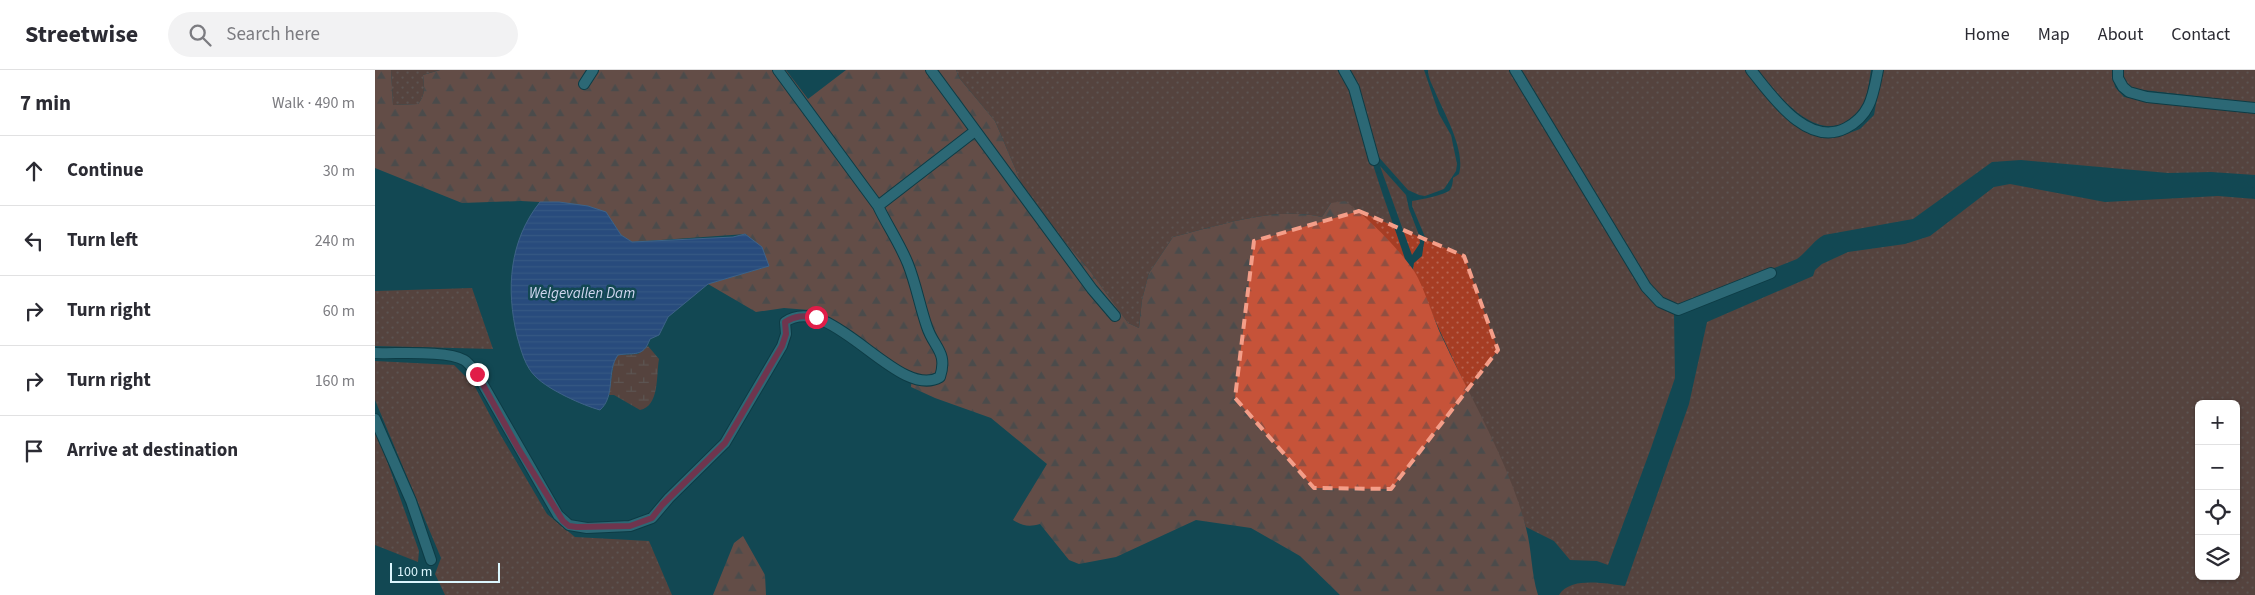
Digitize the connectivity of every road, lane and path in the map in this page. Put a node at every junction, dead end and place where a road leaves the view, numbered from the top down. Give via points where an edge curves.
1 (593, 70) edge
2 (778, 70) edge
3 (931, 70) edge
4 (1344, 70) edge
5 (1515, 70) edge
6 (1751, 70) edge
7 (1878, 70) edge
8 (2118, 70) edge
9 (584, 84) dead end
10 (2255, 108) edge
11 (975, 131) junction
12 (1374, 160) dead end
13 (878, 206) junction
14 (1771, 273) dead end
15 (1115, 316) dead end
16 (375, 354) edge
17 (375, 419) edge
18 (431, 560) dead end

1 - 9 street
2 - 13 street
3 - 11 street
4 - 12 street via 1354,88
5 - 14 street via 1646,287 1660,302 1678,310
6 - 7 street via 1775,100 1799,121 1825,132 1843,130 1867,112 1873,100
8 - 10 street via 2123,87 2147,97
11 - 13 street
11 - 15 street
13 - 16 street via 908,264 928,330 939,348 943,362 940,377 924,382 911,377 827,322 802,315 792,318 785,322 782,346 725,443 652,518 639,524 587,528 569,526 563,521 477,374 464,360 440,354
17 - 18 street via 411,501

